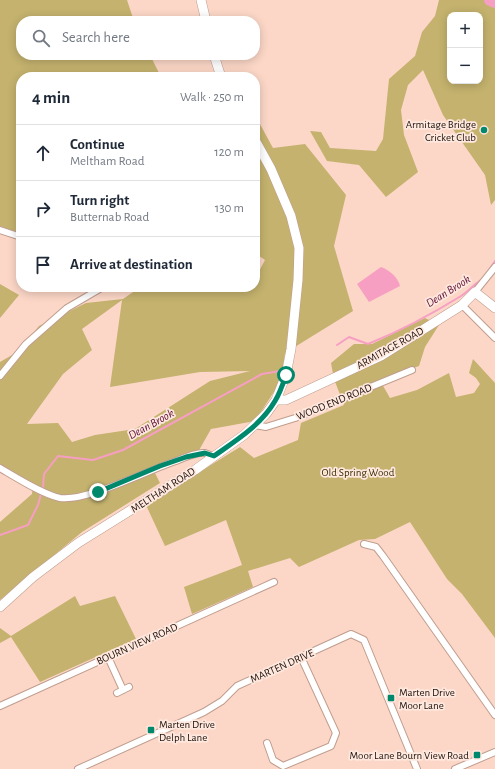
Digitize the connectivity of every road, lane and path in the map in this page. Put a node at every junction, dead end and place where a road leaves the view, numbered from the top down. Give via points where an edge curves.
1 (201, 0) edge
2 (205, 16) edge
3 (216, 60) edge
4 (219, 72) edge
5 (260, 149) edge
6 (0, 230) edge
7 (16, 235) edge
8 (495, 267) edge
9 (94, 292) edge
10 (475, 292) junction
11 (462, 305) junction
12 (495, 308) edge
13 (495, 338) edge
14 (412, 370) dead end
15 (0, 376) edge
16 (276, 400) junction
17 (255, 425) junction
18 (214, 456) junction
19 (0, 468) edge
20 (364, 544) dead end
21 (274, 582) dead end
22 (0, 607) edge
23 (108, 657) junction
24 (301, 657) junction
25 (123, 690) dead end
26 (0, 706) edge
27 (495, 715) edge
28 (267, 743) dead end
29 (495, 752) edge
30 (78, 769) edge
31 (417, 769) edge
32 (455, 769) edge

1 - 2 main road
3 - 4 main road
5 - 16 main road, MELTHAM ROAD via 291,216 299,248 291,349 286,375
6 - 7 street
8 - 10 street
9 - 15 street via 67,308 26,344
10 - 11 main road, ARMITAGE ROAD
10 - 12 main road
11 - 13 street
11 - 16 main road, ARMITAGE ROAD via 381,356 286,400
14 - 17 street, WOOD END ROAD via 295,418 266,427
16 - 17 main road, MELTHAM ROAD
17 - 18 main road, MELTHAM ROAD
18 - 19 street via 205,453 186,457 98,492 74,498 61,498 47,493
18 - 22 main road, MELTHAM ROAD via 78,543 33,577
20 - 27 street via 376,547 383,556
21 - 23 street, BOURN VIEW ROAD
23 - 25 street
23 - 26 street, BOURN VIEW ROAD
24 - 28 street via 336,733 331,746 282,766 273,760
24 - 30 street, MARTEN DRIVE via 237,686 222,701 204,712
24 - 31 street, MARTEN DRIVE via 351,634 364,640
29 - 32 street

